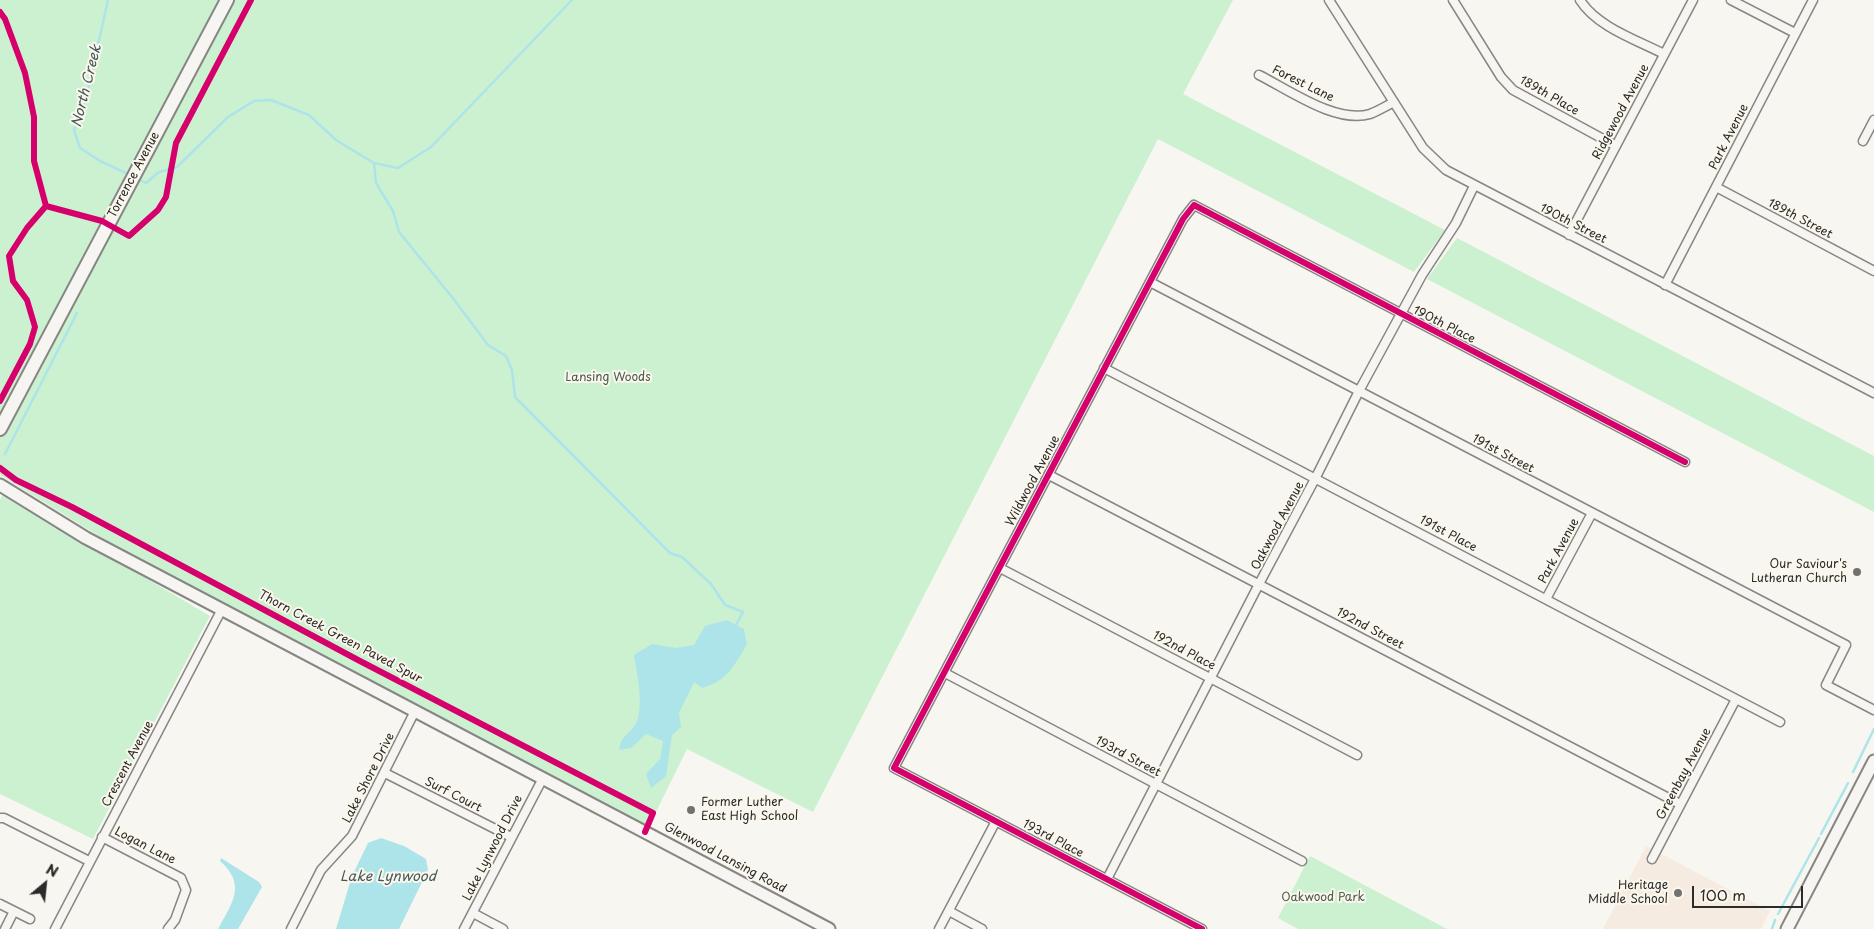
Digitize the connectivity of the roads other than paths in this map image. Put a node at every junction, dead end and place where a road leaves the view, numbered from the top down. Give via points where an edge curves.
1 (227, 0) edge
2 (1329, 0) edge
3 (1454, 0) edge
4 (1580, 0) edge
5 (1693, 0) edge
6 (1731, 0) edge
7 (1814, 0) edge
8 (1795, 33) junction
9 (1664, 54) junction
10 (1259, 75) dead end
11 (1394, 102) junction
12 (1874, 120) edge
13 (1863, 141) dead end
14 (1616, 146) junction
15 (1474, 186) junction
16 (1716, 187) junction
17 (1194, 205) joint
18 (1570, 235) junction
19 (1874, 270) edge
20 (1150, 282) junction
21 (1665, 285) junction
22 (1401, 315) junction
23 (1104, 368) junction
24 (1359, 392) junction
25 (1874, 394) edge
26 (0, 429) edge
27 (1685, 462) dead end
28 (1049, 475) junction
29 (1316, 478) junction
30 (0, 485) edge
31 (1592, 513) junction
32 (1000, 568) junction
33 (1259, 584) junction
34 (1546, 599) junction
35 (222, 609) junction
36 (945, 673) junction
37 (1210, 678) junction
38 (1736, 699) junction
39 (1874, 710) edge
40 (415, 711) junction
41 (1780, 722) dead end
42 (1357, 755) dead end
43 (1874, 761) edge
44 (894, 768) joint
45 (385, 773) junction
46 (543, 778) junction
47 (1156, 784) junction
48 (1680, 804) junction
49 (0, 818) edge
50 (996, 821) junction
51 (102, 837) junction
52 (511, 838) junction
53 (1652, 859) dead end
54 (90, 861) junction
55 (1302, 861) dead end
56 (1107, 879) junction
57 (0, 904) edge
58 (14, 911) junction
59 (949, 911) junction
60 (472, 913) junction
61 (30, 919) dead end
62 (5, 929) edge
63 (55, 929) edge
64 (168, 929) edge
65 (290, 929) edge
66 (464, 929) edge
67 (503, 929) edge
68 (830, 929) edge
69 (939, 929) edge
70 (982, 929) edge
71 (1202, 929) edge
72 (1787, 929) edge

1 - 26 main road, Torrence Avenue
2 - 11 street, 190th Street
3 - 14 street, 189th Place via 1501,77 1513,90
4 - 9 street via 1600,20
5 - 9 street, Ridgewood Avenue
6 - 8 street
7 - 8 street, Park Avenue
8 - 16 street, Park Avenue
9 - 14 street, Ridgewood Avenue
10 - 11 street, Forest Lane via 1344,115 1369,114
11 - 15 street, 190th Street via 1430,157
12 - 13 street
14 - 18 street, Ridgewood Avenue
15 - 18 street, 190th Street
15 - 22 street, Oakwood Avenue via 1456,223 1422,275
16 - 19 street, 189th Street
16 - 21 street, Park Avenue
17 - 20 street, Wildwood Avenue via 1183,219
17 - 22 street, 190th Place
18 - 21 street, 190th Street
20 - 23 street, Wildwood Avenue
20 - 24 street, 191st Street
21 - 25 street, 190th Street
22 - 24 street, Oakwood Avenue
22 - 27 street, 190th Place
23 - 28 street, Wildwood Avenue
23 - 29 street, 191st Place
24 - 29 street, Oakwood Avenue
24 - 31 street, 191st Street
28 - 32 street, Wildwood Avenue
28 - 33 street, 192nd Street
29 - 33 street, Oakwood Avenue
29 - 34 street, 191st Place
30 - 35 main road, Glenwood Lansing Road via 86,538
31 - 34 street, Park Avenue
31 - 39 street, 191st Street via 1846,645 1826,685
32 - 36 street, Wildwood Avenue
32 - 37 street, 192nd Place
33 - 37 street, Oakwood Avenue
33 - 48 street, 192nd Street
34 - 38 street, 191st Place
35 - 40 main road, Glenwood Lansing Road
35 - 51 street, Crescent Avenue
36 - 44 street, Wildwood Avenue
36 - 47 street, 193rd Street
37 - 42 street, 192nd Place
37 - 47 street, Oakwood Avenue
38 - 41 street, 191st Place
38 - 48 street, Greenbay Avenue
40 - 45 street, Lake Shore Drive
40 - 46 main road, Glenwood Lansing Road
43 - 72 main road
44 - 50 street, 193rd Place
45 - 52 street, Surf Court
45 - 65 street, Lake Shore Drive via 352,836 321,870
46 - 52 street, Lake Lynwood Drive
46 - 68 main road, Glenwood Lansing Road
47 - 55 street, 193rd Street
47 - 56 street, Oakwood Avenue
48 - 53 street, Greenbay Avenue
49 - 54 street
50 - 56 street, 193rd Place
50 - 59 street
51 - 54 street, Crescent Avenue
51 - 64 street, Logan Lane via 181,878 186,890 175,920
52 - 60 street, Lake Lynwood Drive
54 - 63 street, Crescent Avenue
56 - 71 street, 193rd Place
57 - 58 street
58 - 61 street
58 - 62 street
59 - 69 street
59 - 70 street
60 - 66 street, Lake Lynwood Drive
60 - 67 street

